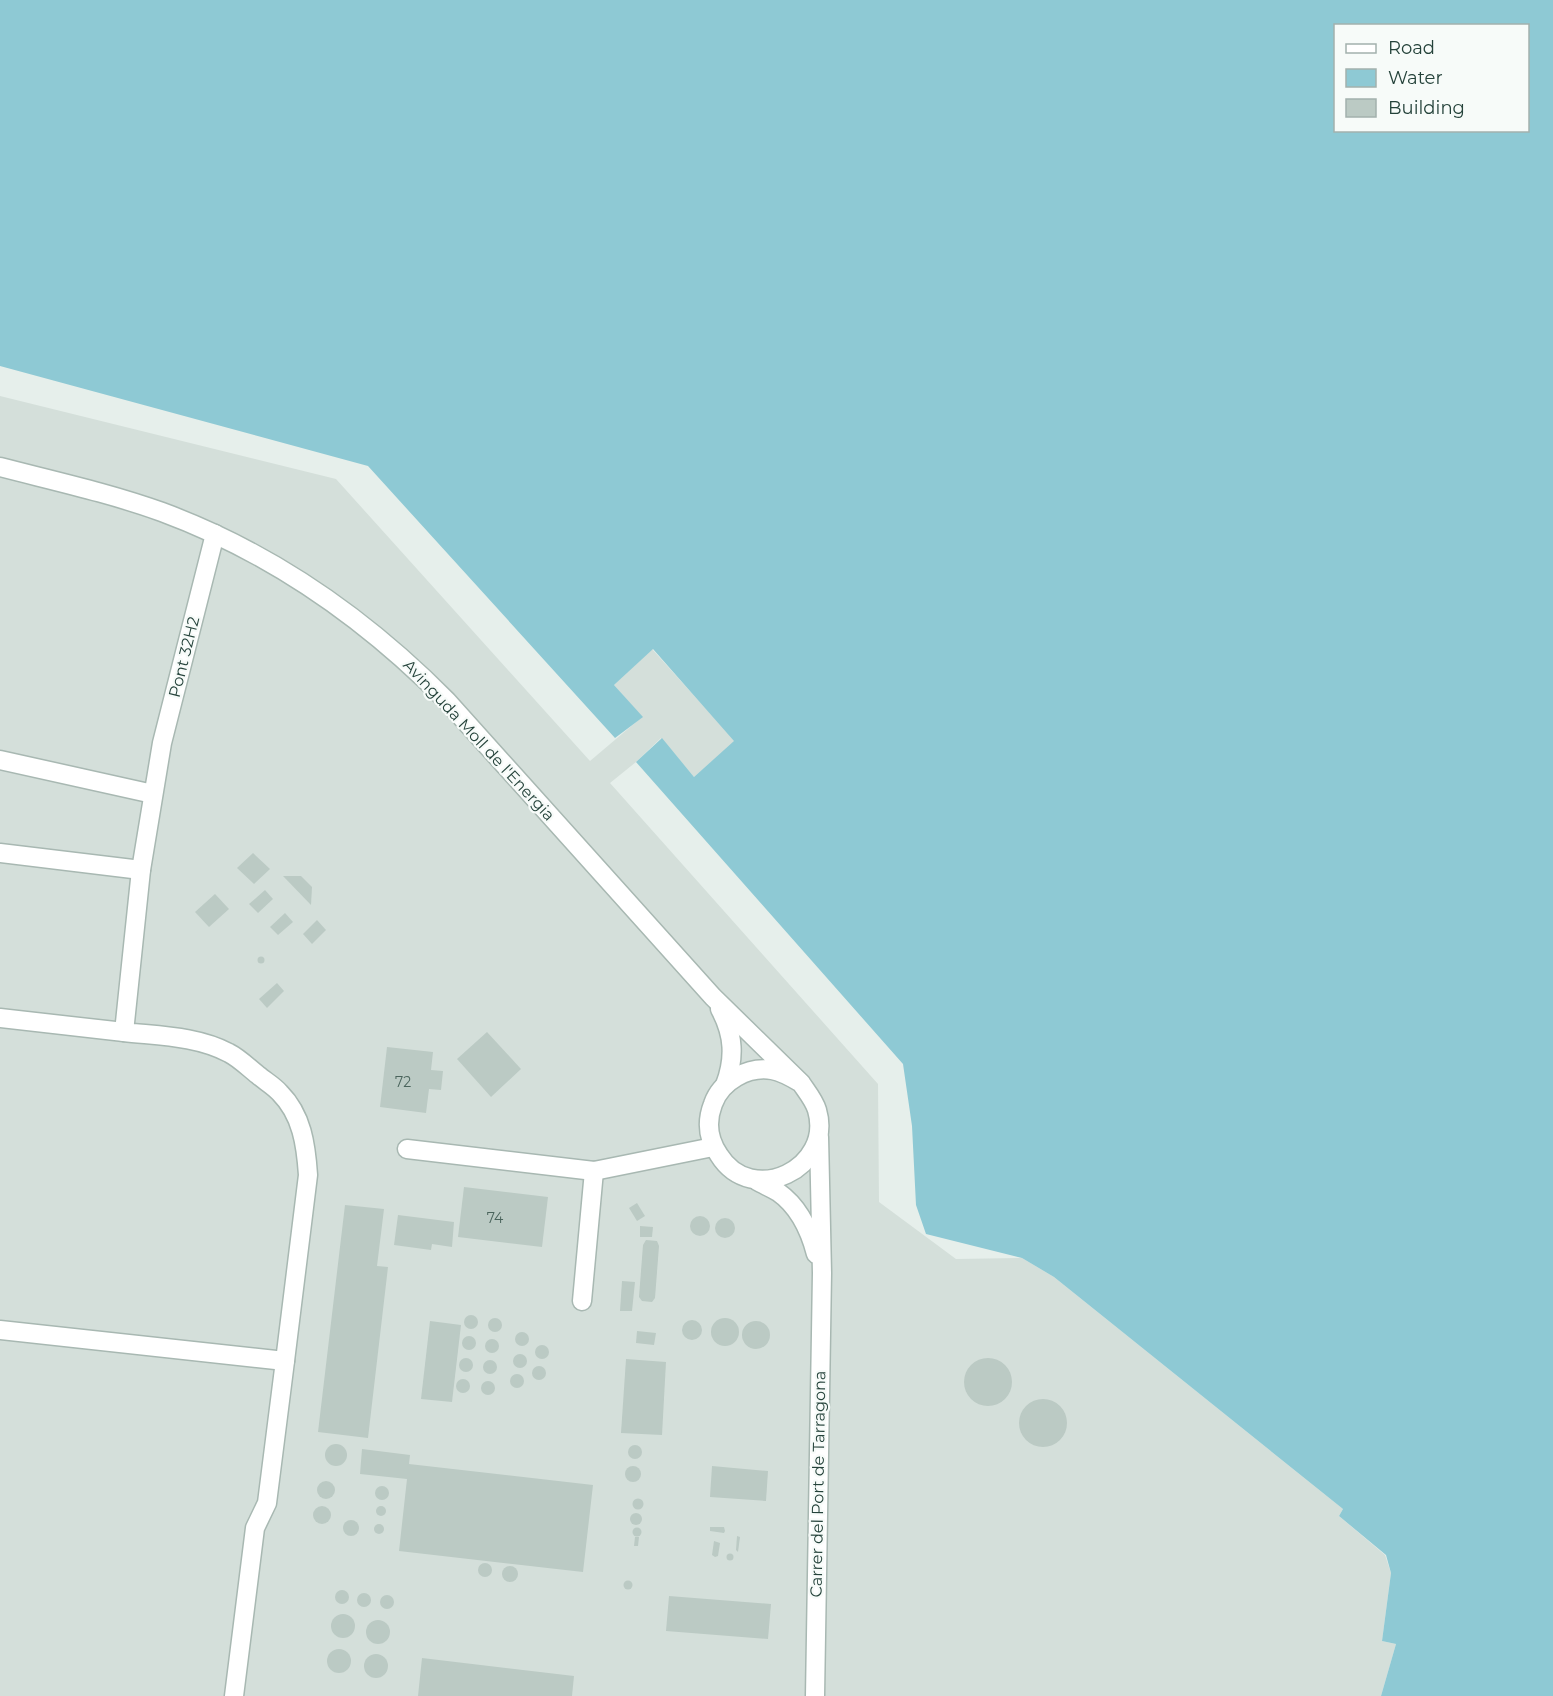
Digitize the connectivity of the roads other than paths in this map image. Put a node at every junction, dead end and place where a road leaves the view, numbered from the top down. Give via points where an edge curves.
1 (0, 467) edge
2 (215, 534) junction
3 (0, 760) edge
4 (153, 794) junction
5 (0, 853) edge
6 (141, 870) junction
7 (713, 997) junction
8 (0, 1018) edge
9 (124, 1032) junction
10 (801, 1083) junction
11 (724, 1085) junction
12 (819, 1128) junction
13 (713, 1147) junction
14 (407, 1149) dead end
15 (594, 1171) junction
16 (754, 1180) junction
17 (822, 1273) junction
18 (582, 1301) dead end
19 (0, 1330) edge
20 (285, 1361) junction
21 (234, 1696) edge
22 (814, 1696) edge

1 - 2 street, Avinguda Moll de l'Energia via 131,501
2 - 4 street, Pont 32H2 via 167,722
2 - 7 street, Avinguda Moll de l'Energia via 304,583 423,676
3 - 4 street
4 - 6 street, Pont 32H2
5 - 6 street
6 - 9 street, Pont 32H2
7 - 10 street, Avinguda Moll de l'Energia
7 - 11 street, Avinguda Moll de l'Energia via 726,1020 733,1053
8 - 9 street
9 - 20 street via 186,1039 230,1053 280,1093 294,1111 302,1133 308,1175
10 - 11 street via 786,1074 754,1070
10 - 12 street, Avinguda Moll de l'Energia via 818,1112
11 - 13 street, Avinguda Moll de l'Energia via 709,1114
12 - 16 street via 805,1162 773,1179
12 - 17 street, Carrer del Port de Tarragona
13 - 15 street
13 - 16 street via 723,1162
14 - 15 street
15 - 18 street
16 - 17 street, Carrer del Port de Tarragona via 779,1193 793,1206 812,1239
17 - 22 street, Carrer del Port de Tarragona
19 - 20 street
20 - 21 street via 267,1503 255,1528

